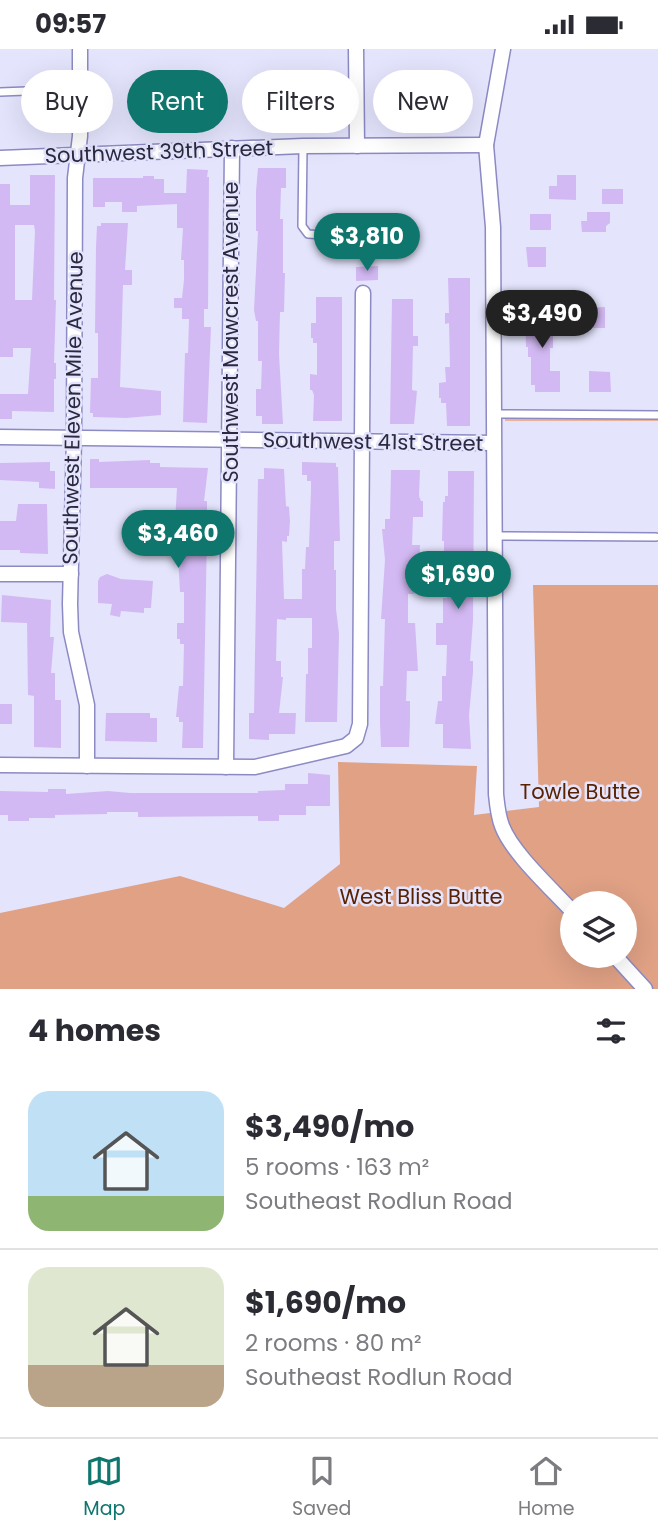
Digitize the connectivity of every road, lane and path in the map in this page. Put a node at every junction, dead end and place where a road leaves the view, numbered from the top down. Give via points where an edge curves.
1 (80, 49) edge
2 (356, 49) edge
3 (503, 49) edge
4 (80, 70) edge
5 (21, 91) edge
6 (0, 92) edge
7 (80, 133) edge
8 (486, 145) junction
9 (303, 146) junction
10 (357, 146) junction
11 (232, 148) junction
12 (76, 155) junction
13 (0, 158) edge
14 (355, 237) dead end
15 (363, 293) dead end
16 (493, 414) junction
17 (658, 415) edge
18 (0, 437) edge
19 (74, 439) junction
20 (231, 441) junction
21 (363, 442) junction
22 (493, 443) junction
23 (494, 536) junction
24 (656, 537) edge
25 (0, 573) edge
26 (71, 574) junction
27 (0, 765) edge
28 (87, 766) junction
29 (226, 767) junction
30 (560, 898) edge
31 (626, 968) edge
32 (645, 989) edge

1 - 4 street, Southwest Eleven Mile Avenue
2 - 10 street
3 - 8 street
5 - 6 lane
7 - 12 street, Southwest Eleven Mile Avenue
8 - 10 street, Southwest 39th Street
8 - 16 street via 493,227
9 - 10 street, Southwest 39th Street
9 - 11 street, Southwest 39th Street
9 - 14 lane via 302,226 307,234
11 - 12 street, Southwest 39th Street
11 - 20 street, Southwest Mawcrest Avenue
12 - 13 street, Southwest 39th Street
12 - 19 street, Southwest Eleven Mile Avenue
15 - 21 street
16 - 17 lane
16 - 22 street
18 - 19 street, Southwest 41st Street
19 - 20 street, Southwest 41st Street
19 - 26 street, Southwest Eleven Mile Avenue
20 - 21 street, Southwest 41st Street
20 - 29 street, Southwest Mawcrest Avenue
21 - 22 street, Southwest 41st Street
21 - 29 street via 360,724 355,739 342,747 255,767
22 - 23 street
23 - 24 lane
23 - 30 street via 498,811 507,837
25 - 26 street
26 - 28 street, Southwest Eleven Mile Avenue via 71,632 87,705
27 - 28 street
28 - 29 street
31 - 32 street

